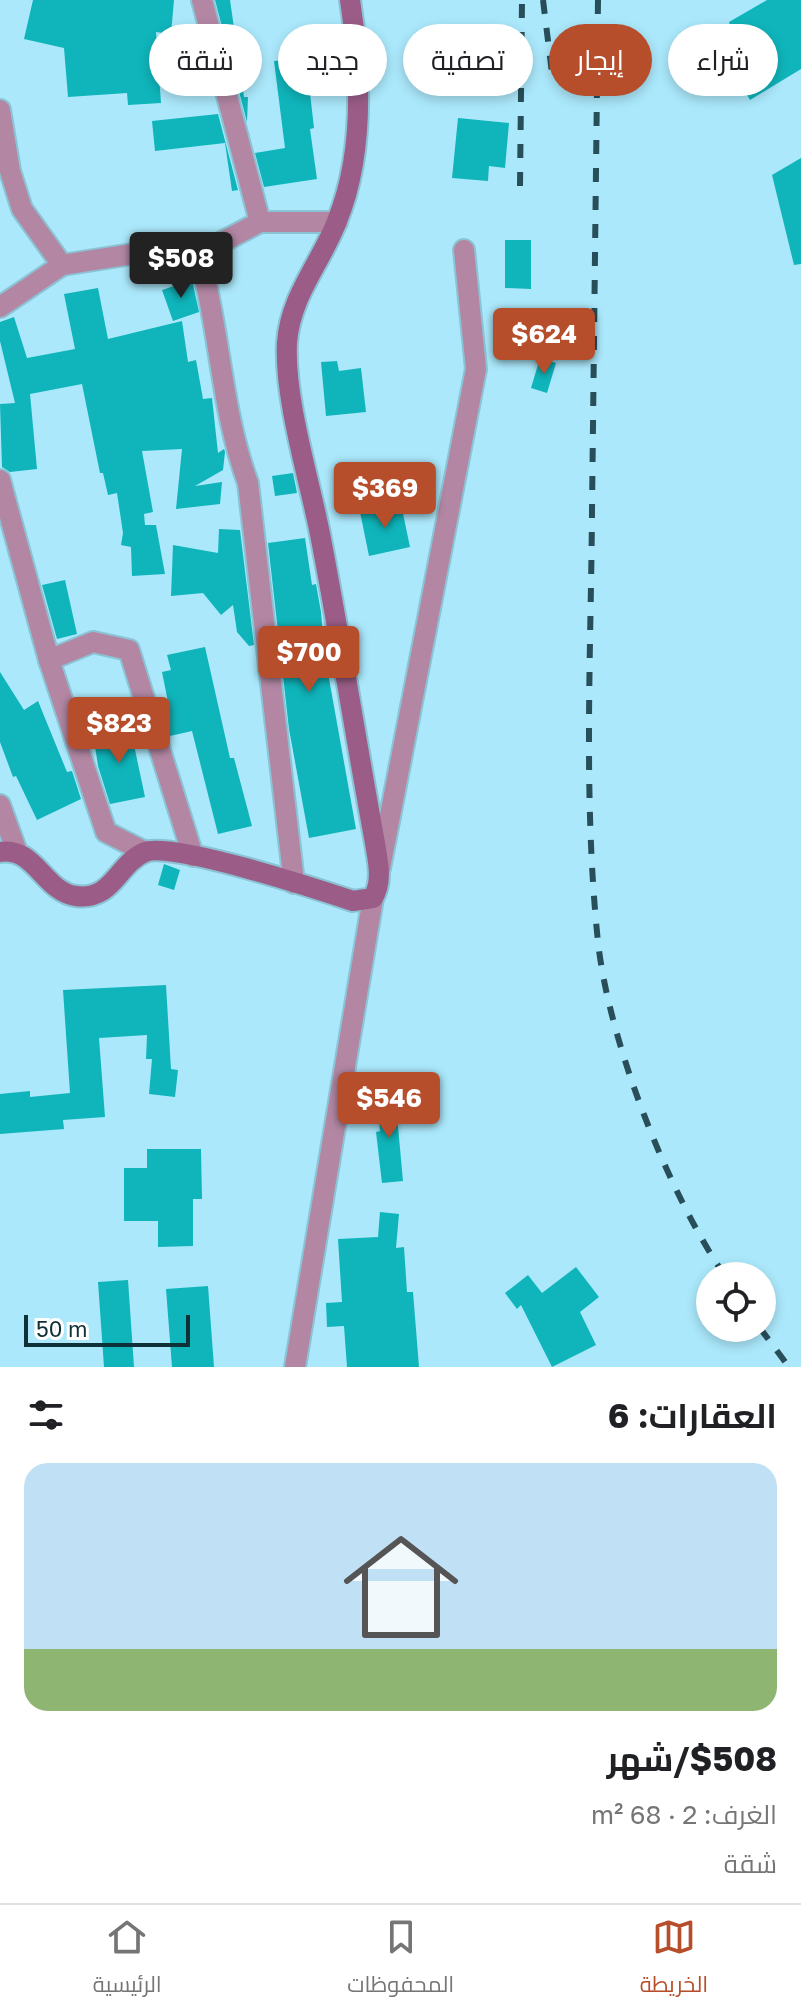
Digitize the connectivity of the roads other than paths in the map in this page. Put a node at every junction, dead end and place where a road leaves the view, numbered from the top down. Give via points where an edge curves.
1 (202, 0) edge
2 (350, 0) edge
3 (0, 110) edge
4 (260, 222) junction
5 (337, 222) junction
6 (464, 250) dead end
7 (199, 254) junction
8 (62, 265) junction
9 (0, 307) edge
10 (0, 480) edge
11 (49, 660) junction
12 (0, 805) edge
13 (8, 852) edge
14 (145, 852) junction
15 (193, 856) junction
16 (379, 872) junction
17 (294, 883) junction
18 (373, 898) junction
19 (295, 1367) edge

1 - 4 street
2 - 5 main road via 358,52 356,126 349,182
3 - 8 street via 22,209
4 - 5 street
4 - 7 street
5 - 16 main road via 294,307 287,342 288,378
6 - 16 street via 476,369
7 - 8 street via 177,247
7 - 17 street via 212,301 236,451 248,483
8 - 9 street
10 - 11 street
11 - 14 street via 106,832
11 - 15 street via 93,642 129,650
12 - 13 street
13 - 14 main road via 29,859 55,887 73,896 90,896 107,890
14 - 15 main road
15 - 17 main road
16 - 18 main road
17 - 18 main road via 353,901
18 - 19 street

